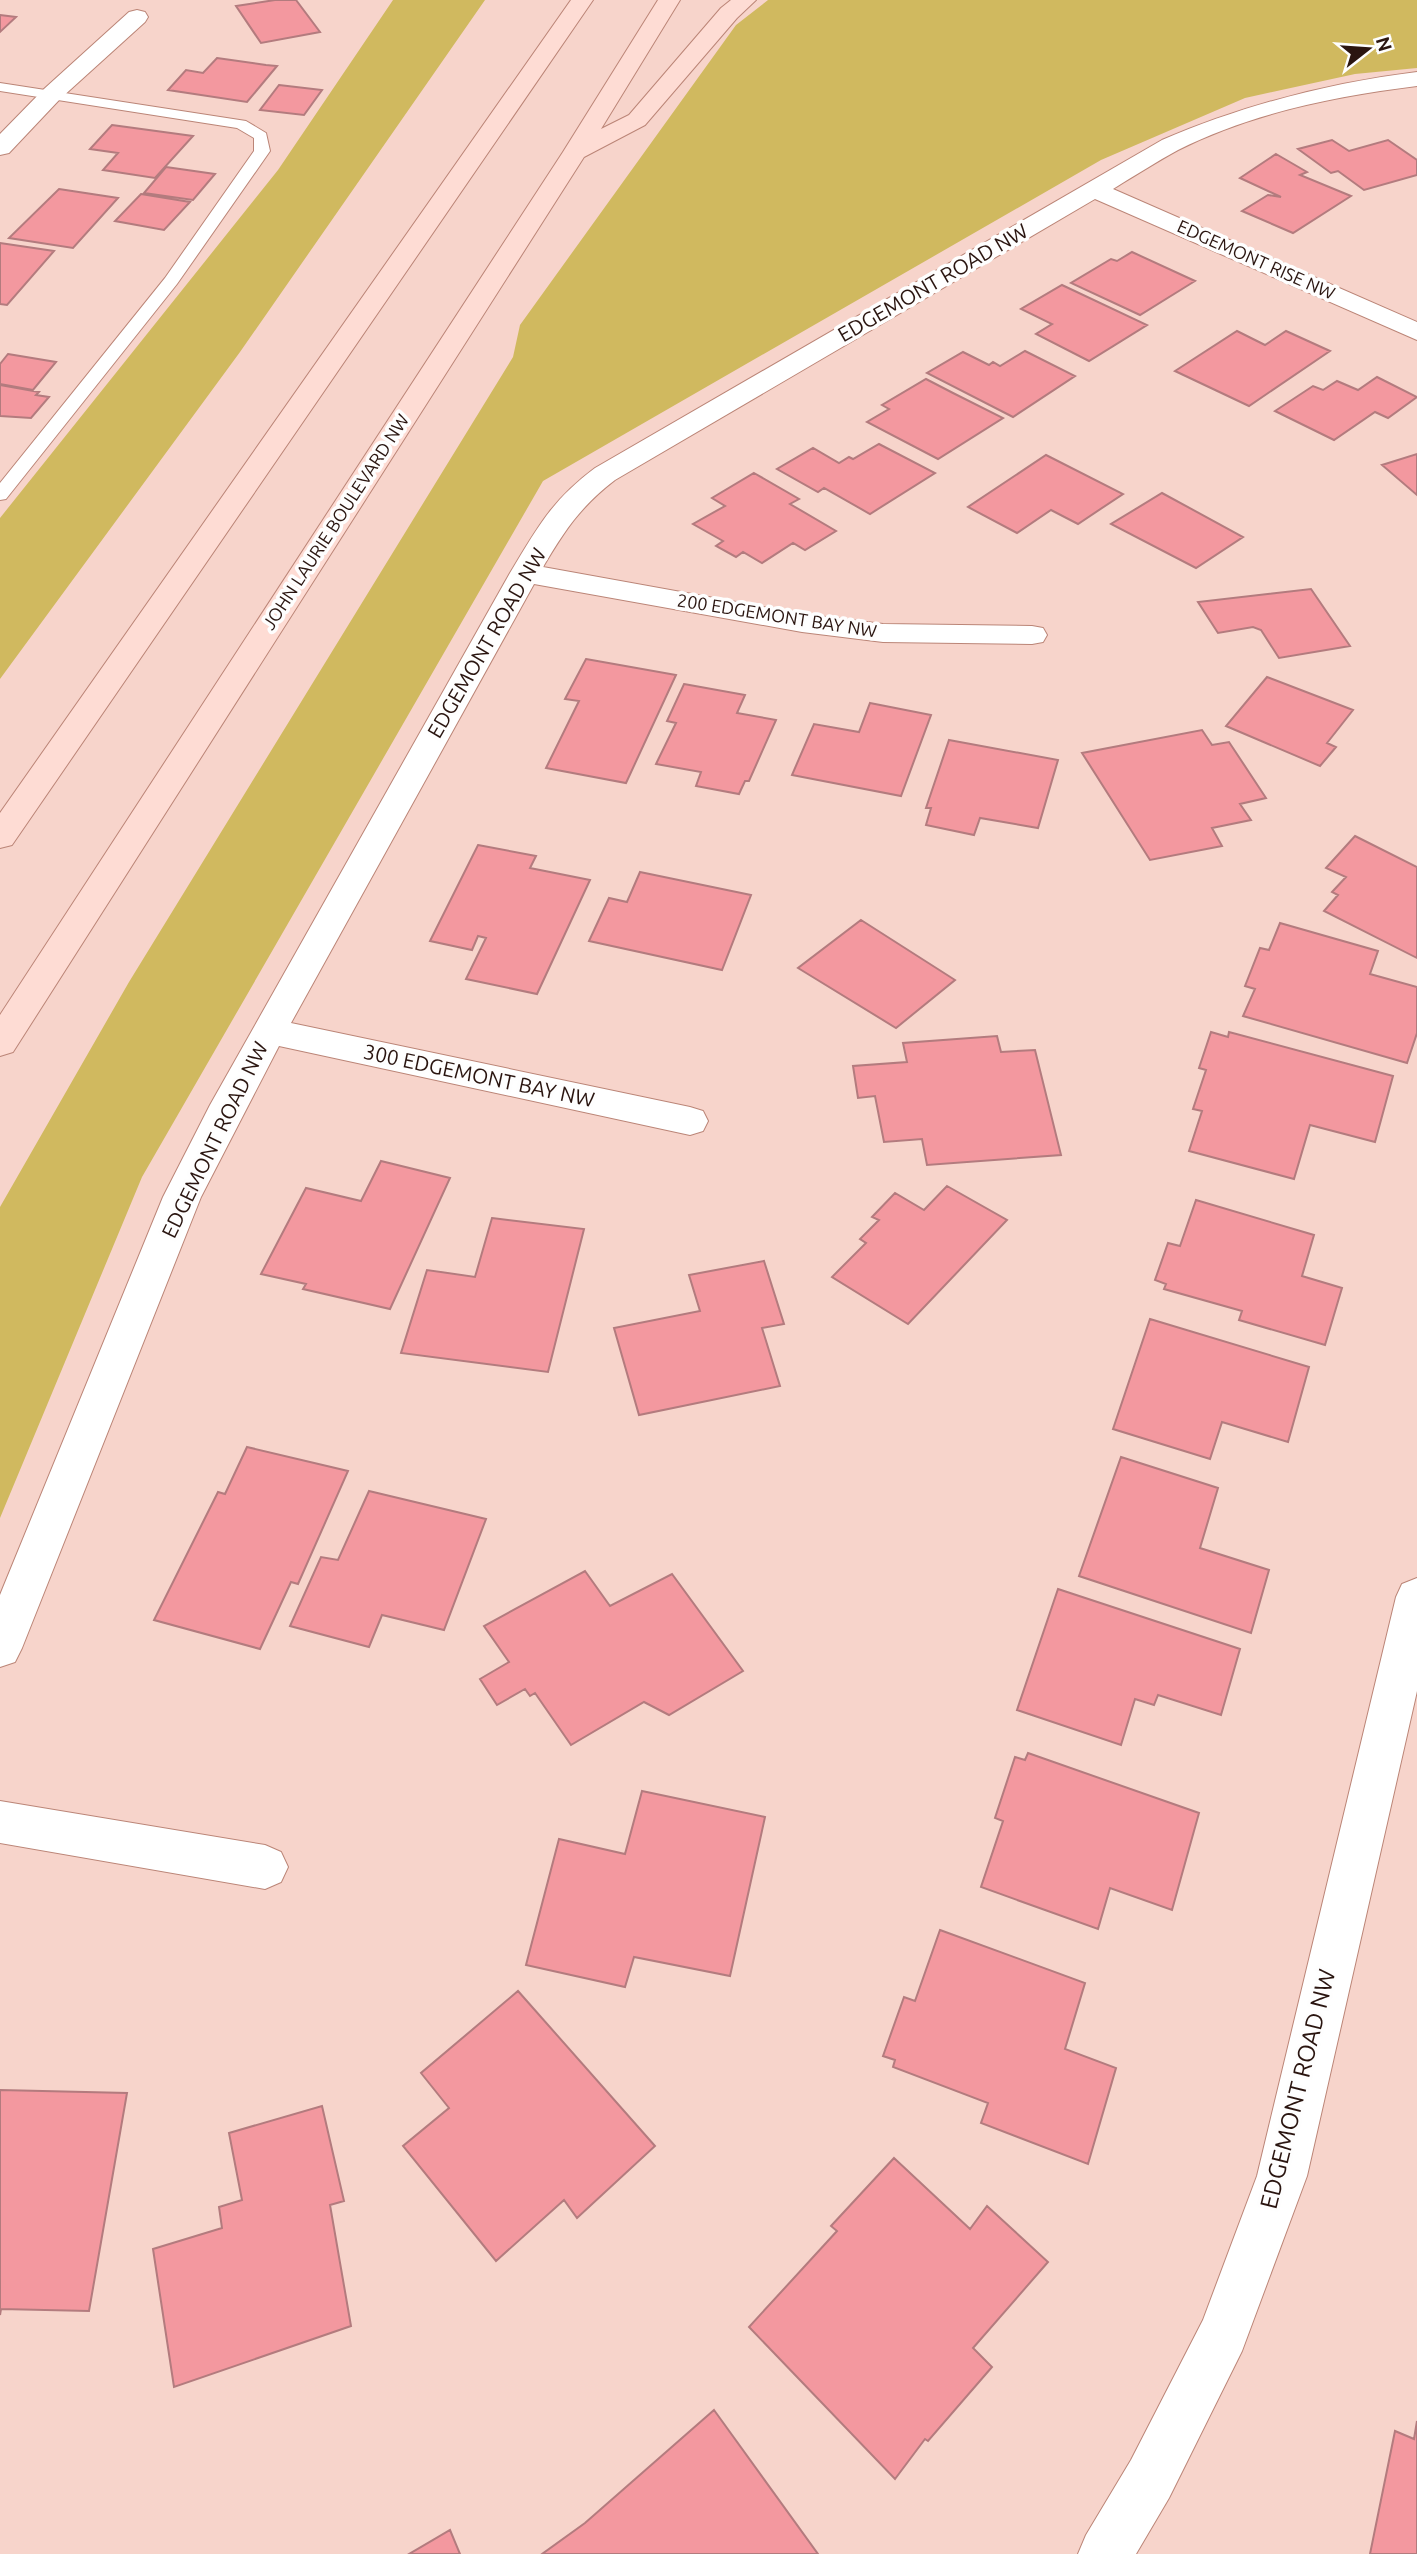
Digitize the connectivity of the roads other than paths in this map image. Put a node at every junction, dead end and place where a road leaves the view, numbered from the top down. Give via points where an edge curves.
1 (582, 0) edge
2 (669, 0) edge
3 (745, 0) edge
4 (137, 17) dead end
5 (1417, 79) edge
6 (0, 87) edge
7 (52, 94) junction
8 (0, 148) edge
9 (575, 152) junction
10 (1095, 190) junction
11 (1417, 332) edge
12 (0, 495) edge
13 (525, 573) junction
14 (1032, 635) dead end
15 (0, 837) edge
16 (269, 1031) junction
17 (0, 1043) edge
18 (690, 1121) dead end
19 (1417, 1597) edge
20 (0, 1648) edge
21 (0, 1822) edge
22 (265, 1867) dead end
23 (1105, 2554) edge

1 - 15 main road
2 - 9 main road, JOHN LAURIE BOULEVARD NW
3 - 9 main road via 637,120
4 - 7 street
5 - 10 street, EDGEMONT ROAD NW via 1340,88 1221,122 1170,145
6 - 7 lane
7 - 8 street
7 - 12 lane via 241,124 261,136 262,151 171,281
9 - 17 main road, JOHN LAURIE BOULEVARD NW
10 - 11 street, EDGEMONT RISE NW
10 - 13 street, EDGEMONT ROAD NW via 605,474 568,505
13 - 14 street, 200 EDGEMONT BAY NW via 869,632
13 - 16 street, EDGEMONT ROAD NW
16 - 18 street, 300 EDGEMONT BAY NW
16 - 20 street, EDGEMONT ROAD NW via 182,1197
19 - 23 street, EDGEMONT ROAD NW via 1282,2176 1224,2333 1150,2479
21 - 22 street

